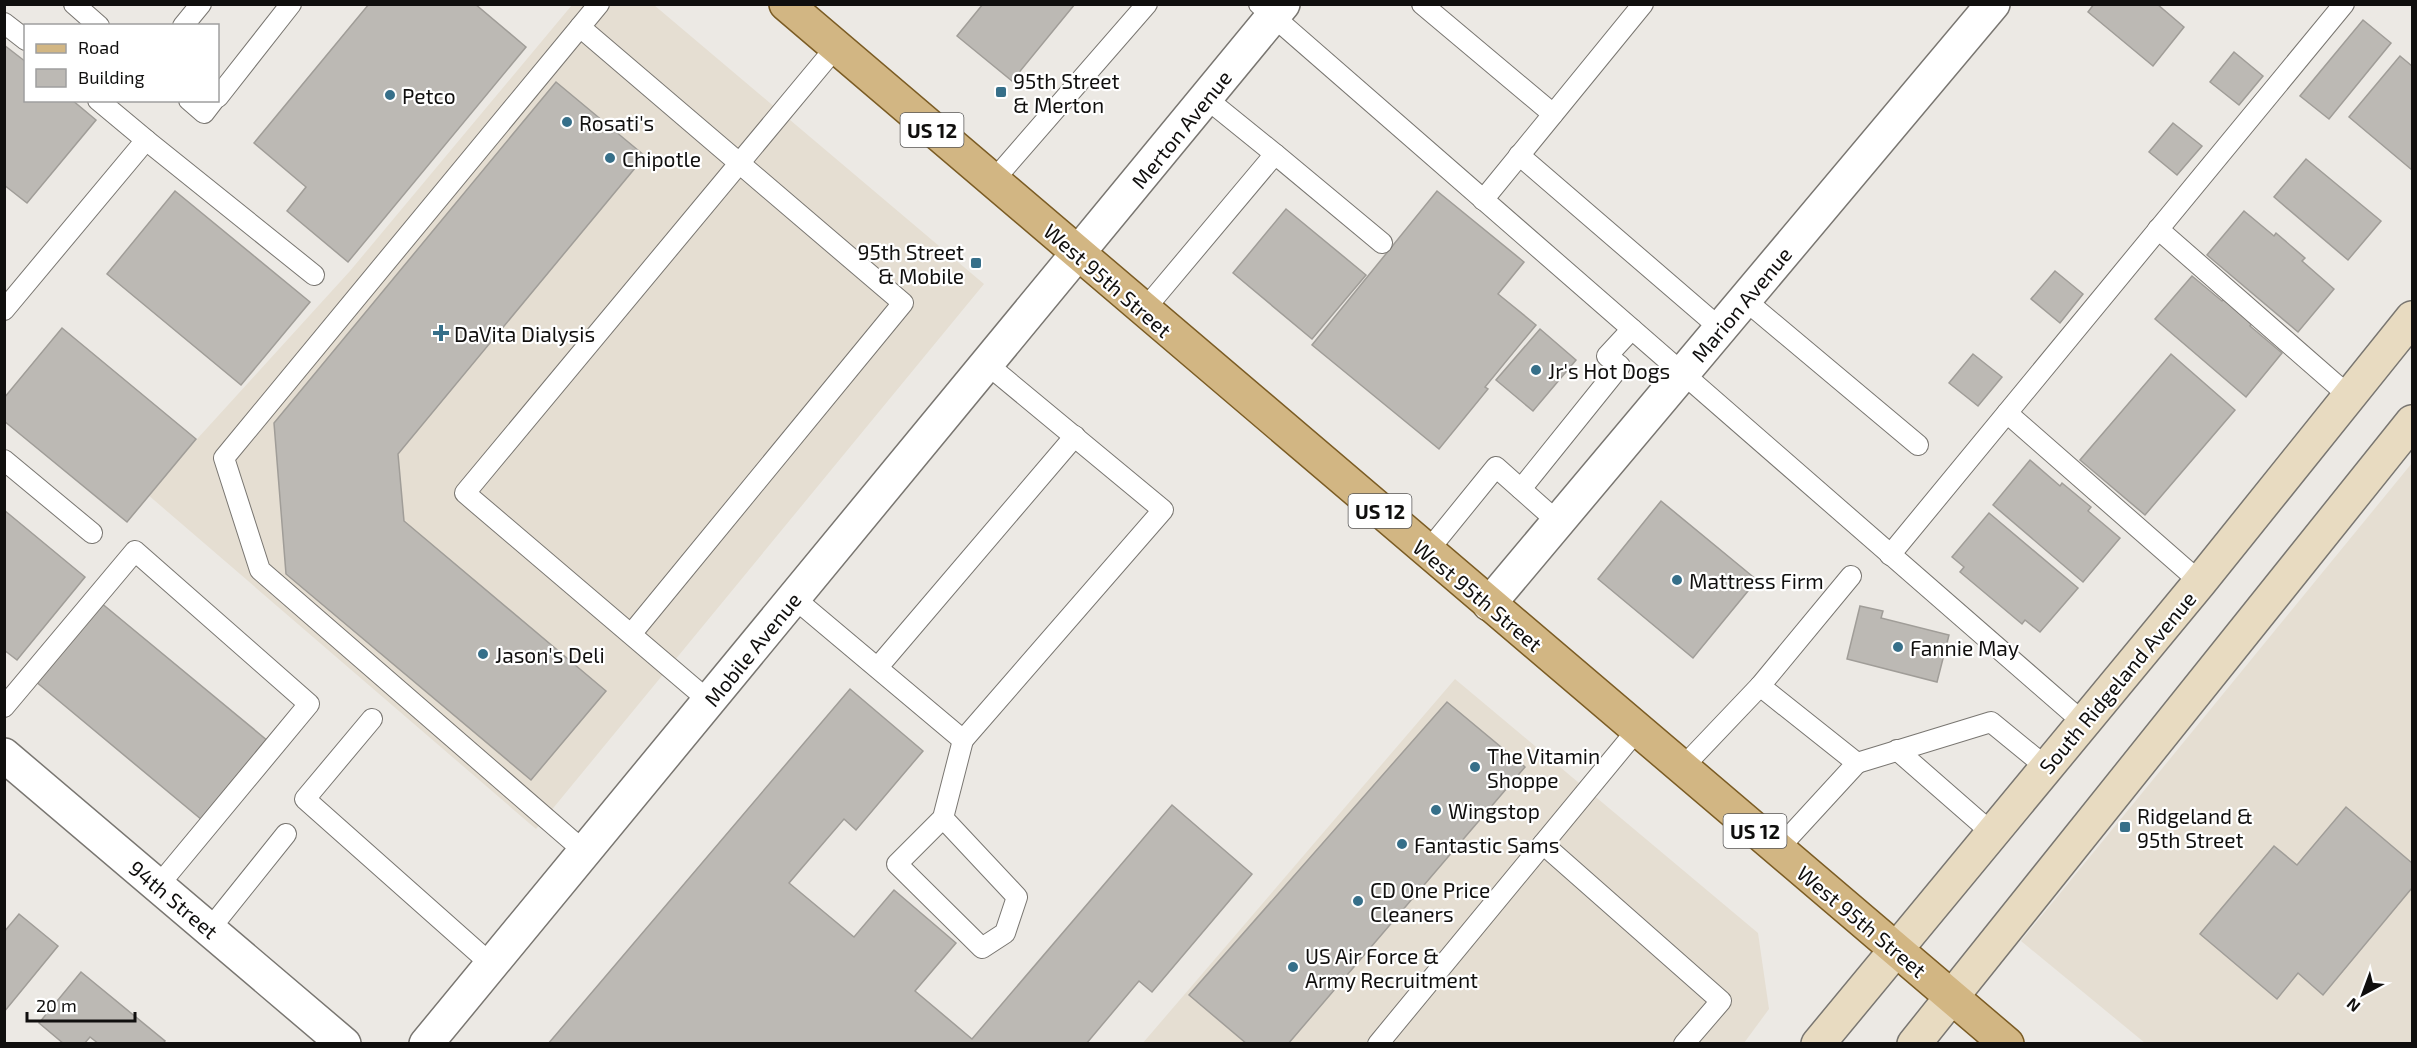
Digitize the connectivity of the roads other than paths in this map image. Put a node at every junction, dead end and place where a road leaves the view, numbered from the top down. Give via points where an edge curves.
1 (74, 4) edge
2 (201, 4) edge
3 (291, 4) edge
4 (599, 4) edge
5 (786, 4) edge
6 (1148, 4) edge
7 (1422, 4) edge
8 (1643, 4) edge
9 (1993, 4) edge
10 (2344, 4) edge
11 (1272, 9) edge
12 (4, 23) edge
13 (97, 24) edge
14 (185, 24) edge
15 (580, 27) junction
16 (24, 38) edge
17 (836, 47) junction
18 (219, 96) edge
19 (1206, 99) junction
20 (100, 102) edge
21 (191, 102) edge
22 (212, 102) edge
23 (1553, 114) junction
24 (146, 140) junction
25 (1275, 154) junction
26 (1519, 155) junction
27 (740, 162) junction
28 (993, 181) junction
29 (1483, 200) junction
30 (2158, 230) junction
31 (1382, 243) dead end
32 (1079, 254) junction
33 (314, 276) dead end
34 (1745, 300) junction
35 (4, 310) edge
36 (1144, 310) junction
37 (2412, 318) edge
38 (1632, 329) junction
39 (1721, 329) junction
40 (987, 365) junction
41 (1683, 374) junction
42 (2349, 396) junction
43 (2007, 413) junction
44 (2412, 422) edge
45 (1075, 436) junction
46 (1918, 445) dead end
47 (4, 460) edge
48 (1521, 489) junction
49 (1558, 522) junction
50 (92, 533) dead end
51 (1427, 552) junction
52 (1890, 555) junction
53 (1851, 576) dead end
54 (2200, 582) junction
55 (794, 598) junction
56 (1489, 604) junction
57 (632, 633) junction
58 (878, 667) junction
59 (1760, 686) junction
60 (709, 701) junction
61 (4, 707) edge
62 (372, 720) dead end
63 (2084, 723) junction
64 (1637, 730) junction
65 (963, 740) junction
66 (1897, 750) junction
67 (4, 755) edge
68 (1857, 763) junction
69 (2046, 767) junction
70 (1682, 768) junction
71 (943, 818) junction
72 (1992, 832) junction
73 (286, 834) dead end
74 (1543, 844) junction
75 (1777, 849) junction
76 (585, 852) junction
77 (158, 886) junction
78 (209, 930) junction
79 (1895, 949) junction
80 (492, 965) junction
81 (1952, 997) junction
82 (344, 1044) edge
83 (426, 1044) edge
84 (1378, 1044) edge
85 (1684, 1044) edge
86 (1818, 1044) edge
87 (1914, 1044) edge
88 (2007, 1044) edge

1 - 13 lane
2 - 14 lane
3 - 18 lane
4 - 15 lane
5 - 17 main road, West 95th Street / US 12
6 - 28 lane
7 - 23 lane
8 - 23 lane
9 - 34 street, Marion Avenue
10 - 30 lane
11 - 19 street, Merton Avenue
11 - 29 lane
12 - 16 lane
15 - 27 lane
15 - 76 lane via 224,458 260,570
17 - 27 lane
17 - 28 main road, West 95th Street / US 12
19 - 25 lane
19 - 32 street, Merton Avenue
20 - 24 lane
21 - 22 lane via 204,113
23 - 26 lane
24 - 33 lane
24 - 35 lane
25 - 31 lane
25 - 36 lane
26 - 29 lane
26 - 39 lane
27 - 57 lane via 903,303
27 - 57 lane via 465,493
28 - 32 main road, West 95th Street / US 12
29 - 38 lane
30 - 42 lane
30 - 43 lane
32 - 36 main road, West 95th Street / US 12
32 - 40 street, Mobile Avenue
34 - 39 street, Marion Avenue
34 - 46 lane
36 - 51 main road, West 95th Street / US 12
37 - 42 main road, South Ridgeland Avenue
38 - 41 lane
38 - 48 lane via 1607,356 1620,366
39 - 41 street, Marion Avenue
40 - 45 lane
40 - 55 street, Mobile Avenue
41 - 49 street, Marion Avenue
41 - 52 lane
42 - 54 main road, South Ridgeland Avenue
43 - 52 lane
43 - 54 lane
44 - 81 main road
45 - 58 lane
45 - 65 lane via 1163,510
47 - 50 lane
48 - 49 lane
48 - 51 lane via 1497,467
49 - 56 street, Marion Avenue
51 - 56 main road, West 95th Street / US 12
52 - 63 lane
53 - 59 lane
54 - 63 main road, South Ridgeland Avenue
55 - 58 lane
55 - 60 street, Mobile Avenue
56 - 64 main road, West 95th Street / US 12
57 - 60 lane
58 - 65 lane
59 - 68 lane
59 - 70 lane
60 - 76 street, Mobile Avenue
61 - 77 lane via 135,551 309,704
62 - 80 lane via 305,799
63 - 69 main road, South Ridgeland Avenue
64 - 70 main road, West 95th Street / US 12
64 - 74 lane
65 - 71 lane
66 - 68 lane
66 - 69 lane via 1991,722
66 - 72 lane
67 - 77 street, 94th Street
68 - 75 lane
69 - 72 main road, South Ridgeland Avenue
70 - 75 main road, West 95th Street / US 12
71 - 71 lane via 897,864 982,948 1005,933 1017,897
72 - 79 main road, South Ridgeland Avenue
73 - 78 lane
74 - 84 lane
74 - 85 lane via 1721,1001
75 - 79 main road, West 95th Street / US 12
76 - 80 street, Mobile Avenue
77 - 78 street, 94th Street
78 - 82 street, 94th Street
79 - 81 main road, West 95th Street / US 12
79 - 86 main road, South Ridgeland Avenue
80 - 83 street, Mobile Avenue
81 - 87 main road
81 - 88 main road, West 95th Street / US 12

